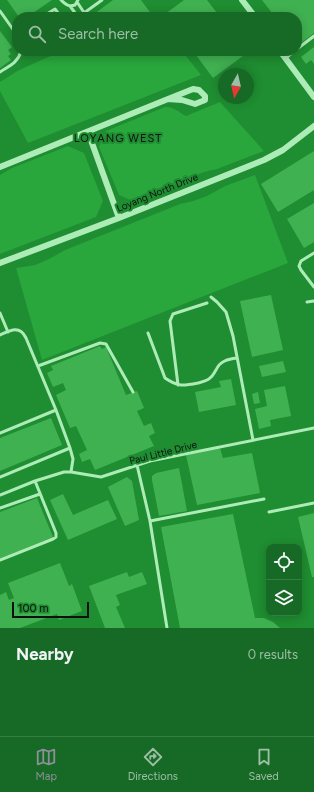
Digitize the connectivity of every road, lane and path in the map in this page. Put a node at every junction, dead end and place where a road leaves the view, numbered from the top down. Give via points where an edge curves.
1 (61, 0) edge
2 (102, 0) edge
3 (242, 0) edge
4 (78, 1) edge
5 (70, 6) junction
6 (0, 11) edge
7 (74, 12) edge
8 (84, 12) edge
9 (85, 12) edge
10 (251, 12) edge
11 (12, 28) edge
12 (314, 36) edge
13 (302, 45) edge
14 (19, 56) edge
15 (288, 56) edge
16 (286, 58) joint
17 (0, 72) edge
18 (314, 97) edge
19 (168, 99) junction
20 (314, 126) edge
21 (88, 132) junction
22 (0, 167) edge
23 (119, 218) junction
24 (314, 253) edge
25 (0, 263) edge
26 (314, 287) edge
27 (211, 297) dead end
28 (314, 301) edge
29 (307, 302) dead end
30 (207, 303) dead end
31 (0, 313) edge
32 (8, 332) junction
33 (148, 332) dead end
34 (0, 335) edge
35 (237, 358) junction
36 (38, 366) junction
37 (178, 385) junction
38 (133, 392) dead end
39 (56, 410) junction
40 (314, 428) edge
41 (0, 433) edge
42 (253, 440) junction
43 (70, 448) junction
44 (137, 465) junction
45 (71, 472) junction
46 (0, 477) edge
47 (35, 482) junction
48 (40, 494) junction
49 (0, 495) edge
50 (264, 499) dead end
51 (314, 503) edge
52 (0, 508) edge
53 (269, 512) dead end
54 (150, 521) junction
55 (0, 560) edge
56 (167, 628) edge

1 - 5 lane
2 - 9 lane
3 - 10 street
4 - 5 lane via 76,5
4 - 8 lane
5 - 7 lane
6 - 11 lane
12 - 13 lane
14 - 17 lane
15 - 16 lane
16 - 18 street
19 - 19 street via 193,89 199,90 205,96 205,100 195,104
19 - 21 street
20 - 23 street, Loyang North Drive via 283,150 264,160
21 - 22 street
21 - 23 street
23 - 25 street, Loyang North Drive
24 - 26 lane via 301,261 299,266
27 - 35 lane via 226,312
28 - 29 lane
30 - 37 lane via 173,314 170,321
31 - 32 lane
32 - 34 lane
32 - 36 lane via 16,330 25,335
33 - 37 lane via 165,378
35 - 37 lane via 221,363 206,380 186,386
35 - 42 lane
36 - 38 lane via 100,343 106,344
36 - 39 lane
39 - 41 lane
39 - 43 lane
40 - 42 lane, Paul Little Drive
42 - 44 lane, Paul Little Drive
43 - 45 lane via 73,458
43 - 46 lane
44 - 45 lane, Paul Little Drive via 101,477
44 - 54 lane
45 - 47 lane, Paul Little Drive
47 - 48 lane
47 - 49 lane, Paul Little Drive
48 - 52 lane
48 - 55 lane via 56,537
50 - 54 lane
51 - 53 lane
54 - 56 lane

